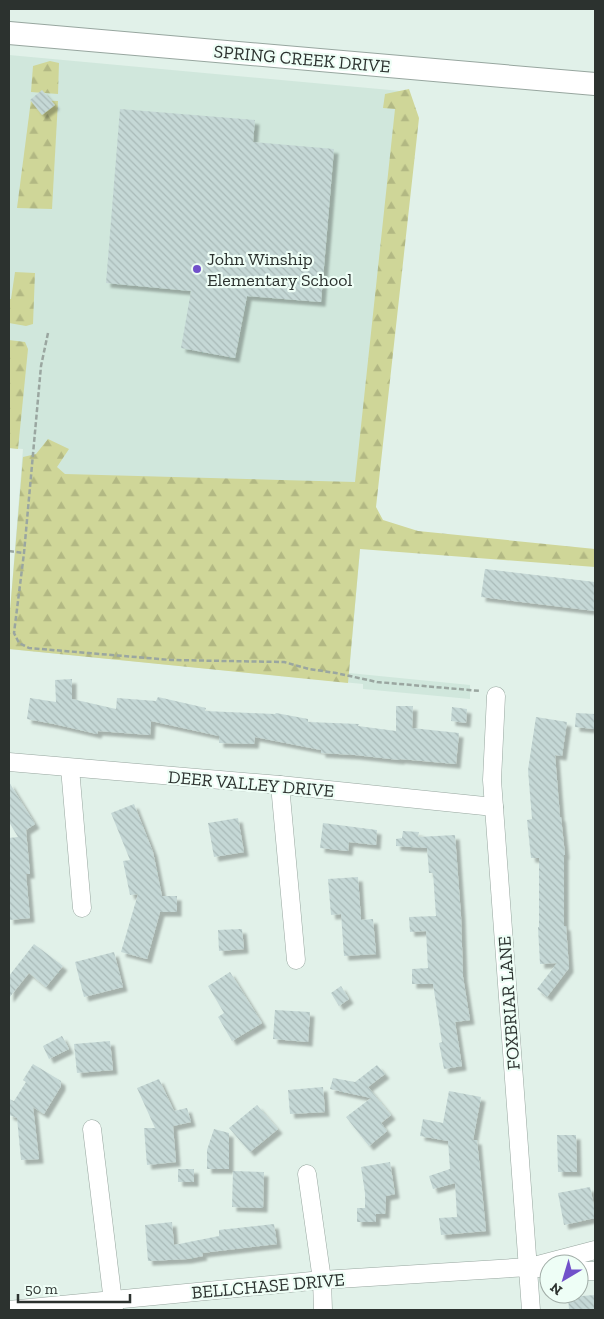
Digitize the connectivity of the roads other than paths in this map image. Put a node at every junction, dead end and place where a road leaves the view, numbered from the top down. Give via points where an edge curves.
1 (9, 33) edge
2 (595, 84) edge
3 (496, 696) road end
4 (9, 762) edge
5 (70, 768) junction
6 (280, 785) junction
7 (494, 807) junction
8 (82, 908) dead end
9 (296, 960) dead end
10 (92, 1129) dead end
11 (307, 1174) dead end
12 (595, 1250) edge
13 (528, 1267) junction
14 (539, 1268) edge
15 (322, 1280) junction
16 (114, 1306) edge
17 (9, 1310) edge
18 (323, 1310) edge
19 (531, 1310) edge

1 - 2 street, SPRING CREEK DRIVE
3 - 7 street, FOXBRIAR LANE
4 - 5 street, DEER VALLEY DRIVE
5 - 6 street, DEER VALLEY DRIVE
5 - 8 street
6 - 7 street, DEER VALLEY DRIVE
6 - 9 street
7 - 13 street, FOXBRIAR LANE
10 - 16 street
11 - 15 street
12 - 13 street, BELLCHASE DRIVE
13 - 14 street, BELLCHASE DRIVE
13 - 15 street, BELLCHASE DRIVE
13 - 19 street, FOXBRIAR LANE
15 - 16 street, BELLCHASE DRIVE
15 - 18 street
16 - 17 street, BELLCHASE DRIVE

